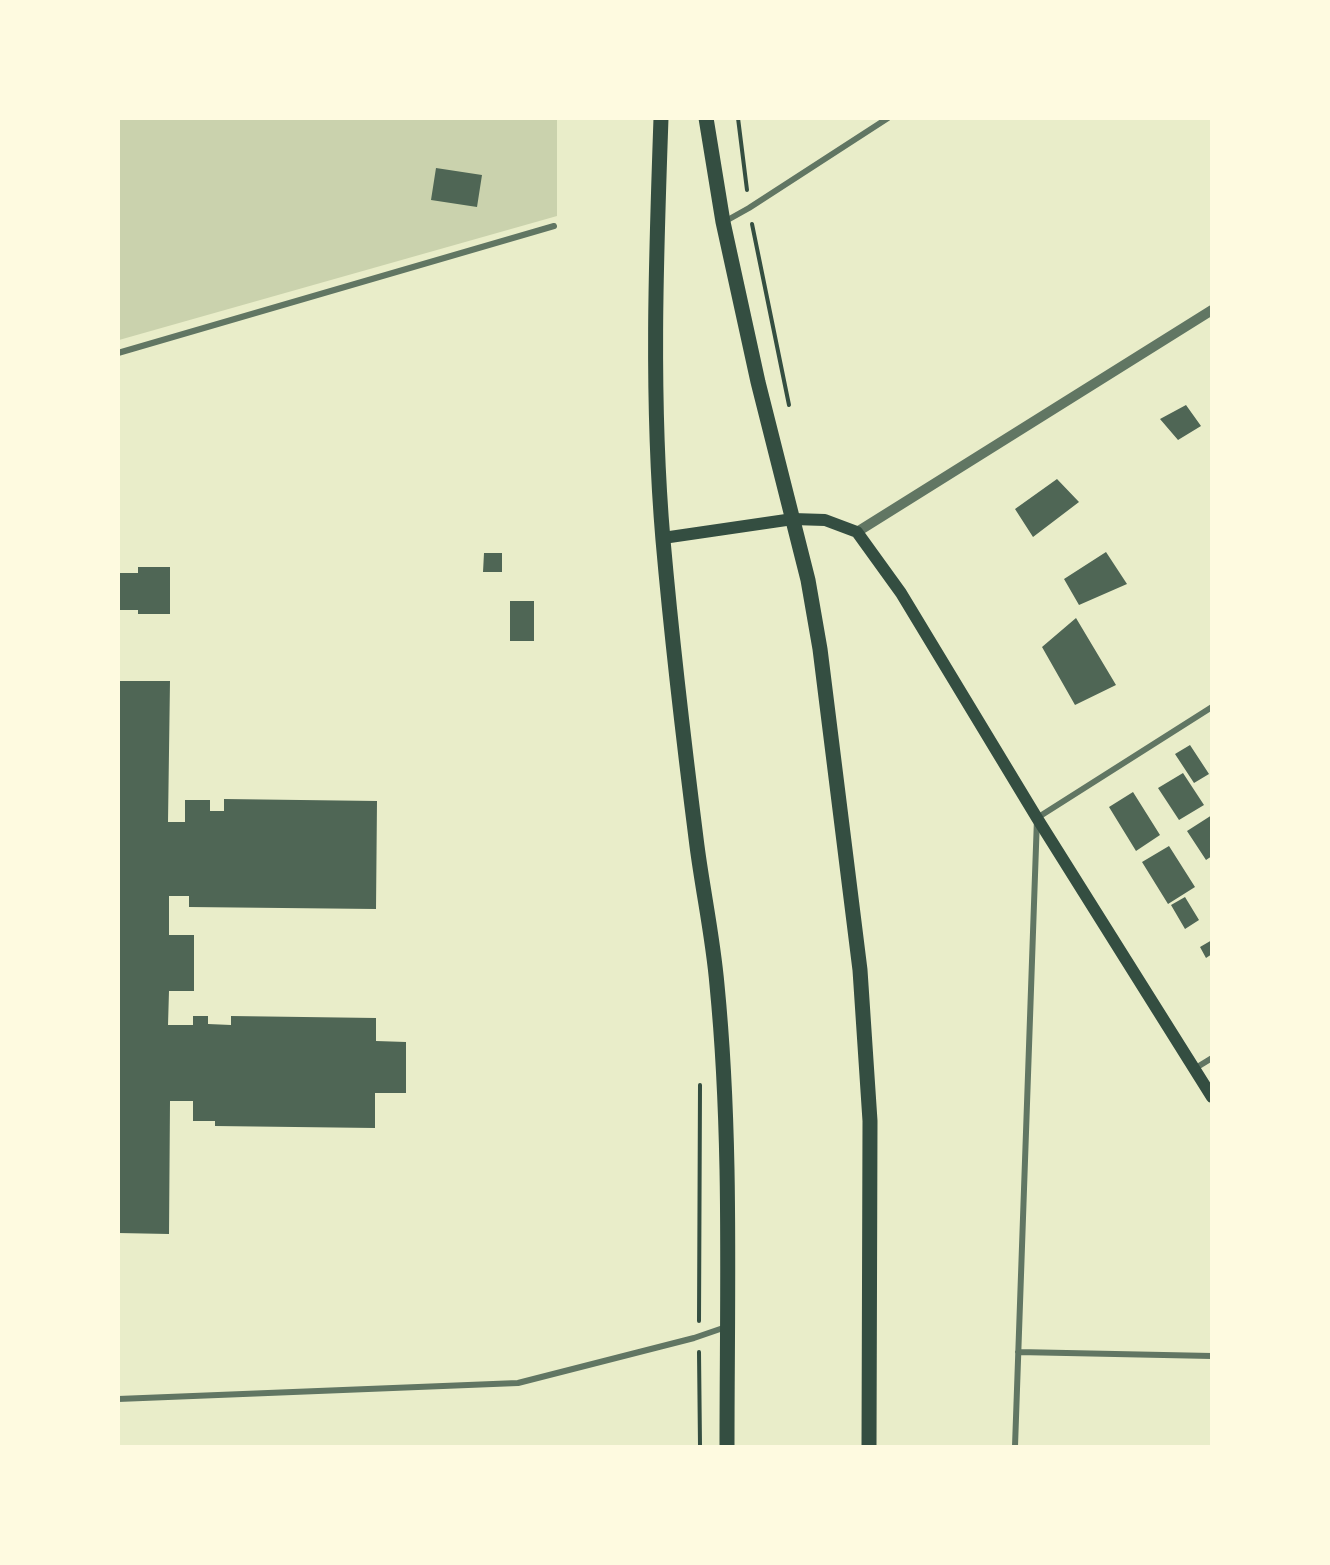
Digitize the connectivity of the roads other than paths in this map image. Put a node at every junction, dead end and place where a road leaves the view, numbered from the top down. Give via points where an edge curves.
1 (661, 118) edge
2 (706, 118) edge
3 (888, 118) edge
4 (723, 222) junction
5 (554, 226) dead end
6 (1212, 310) edge
7 (118, 353) edge
8 (793, 519) junction
9 (857, 531) junction
10 (663, 538) junction
11 (1212, 707) edge
12 (1037, 818) junction
13 (1212, 1058) edge
14 (1194, 1069) junction
15 (1212, 1097) edge
16 (727, 1327) junction
17 (1018, 1352) junction
18 (1212, 1356) edge
19 (118, 1399) edge
20 (727, 1446) edge
21 (869, 1446) edge
22 (1015, 1446) edge

1 - 10 main road via 656,415
2 - 4 main road
3 - 4 street
4 - 8 main road
5 - 7 street
6 - 9 street
8 - 9 main road via 825,520
8 - 10 main road
8 - 21 main road via 819,649 860,970 870,1121
9 - 12 main road via 901,593
10 - 16 main road via 717,986 726,1155
11 - 12 street
12 - 14 main road
12 - 17 street
13 - 14 street
14 - 15 main road
16 - 19 street via 518,1383
16 - 20 main road
17 - 18 street
17 - 22 street

